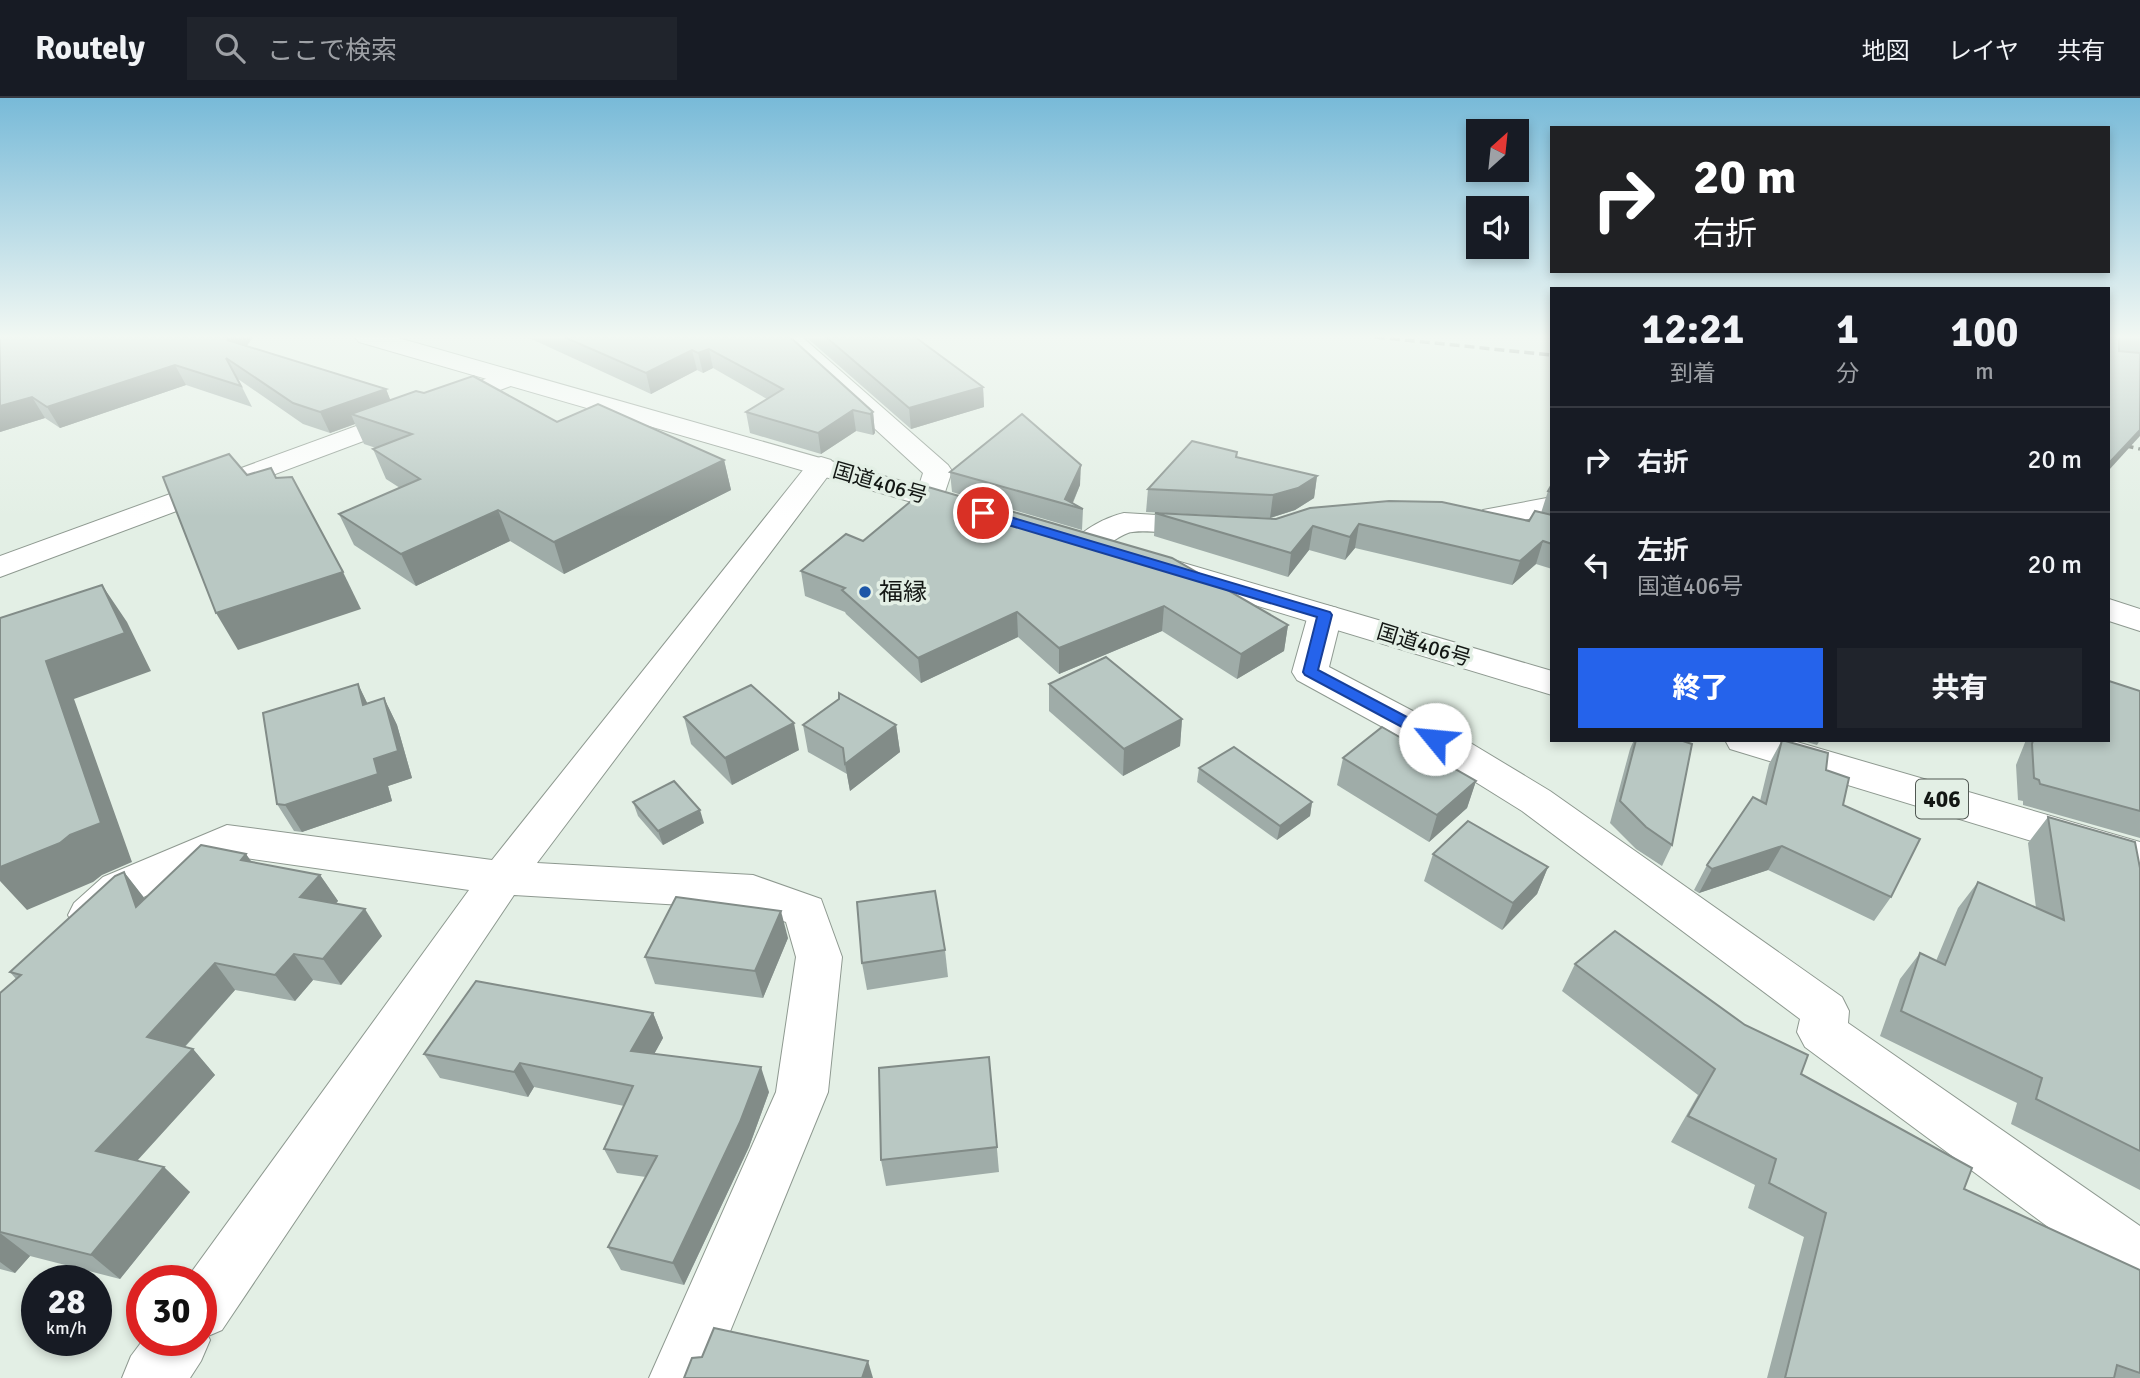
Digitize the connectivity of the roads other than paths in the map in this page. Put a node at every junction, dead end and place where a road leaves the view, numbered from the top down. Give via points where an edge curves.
1 (459, 397) edge
2 (576, 397) edge
3 (854, 397) edge
4 (821, 466) junction
5 (930, 498) junction
6 (1550, 506) edge
7 (996, 517) edge
8 (1550, 528) edge
9 (1232, 529) edge
10 (1, 564) edge
11 (2110, 609) edge
12 (1325, 615) junction
13 (2140, 621) edge
14 (1550, 682) edge
15 (1751, 742) edge
16 (2140, 858) edge
17 (502, 878) junction
18 (60, 942) edge
19 (2140, 1260) edge
20 (217, 1286) edge
21 (169, 1356) edge
22 (153, 1378) edge
23 (680, 1378) edge

1 - 10 main road
2 - 4 main road, 国道406号
3 - 5 main road via 938,471
4 - 5 main road, 国道406号
4 - 17 main road
5 - 7 main road, 国道406号
6 - 8 main road via 1480,516
9 - 12 main road, 国道406号 via 1124,522 1075,540
11 - 13 main road
12 - 14 main road, 国道406号
12 - 19 main road via 1310,672 1435,739 1536,801 1825,1011 1822,1032
15 - 16 main road, 406
17 - 18 main road via 227,839 119,889
17 - 20 main road
17 - 23 main road via 753,892 804,911 819,957 802,1093
21 - 22 main road

